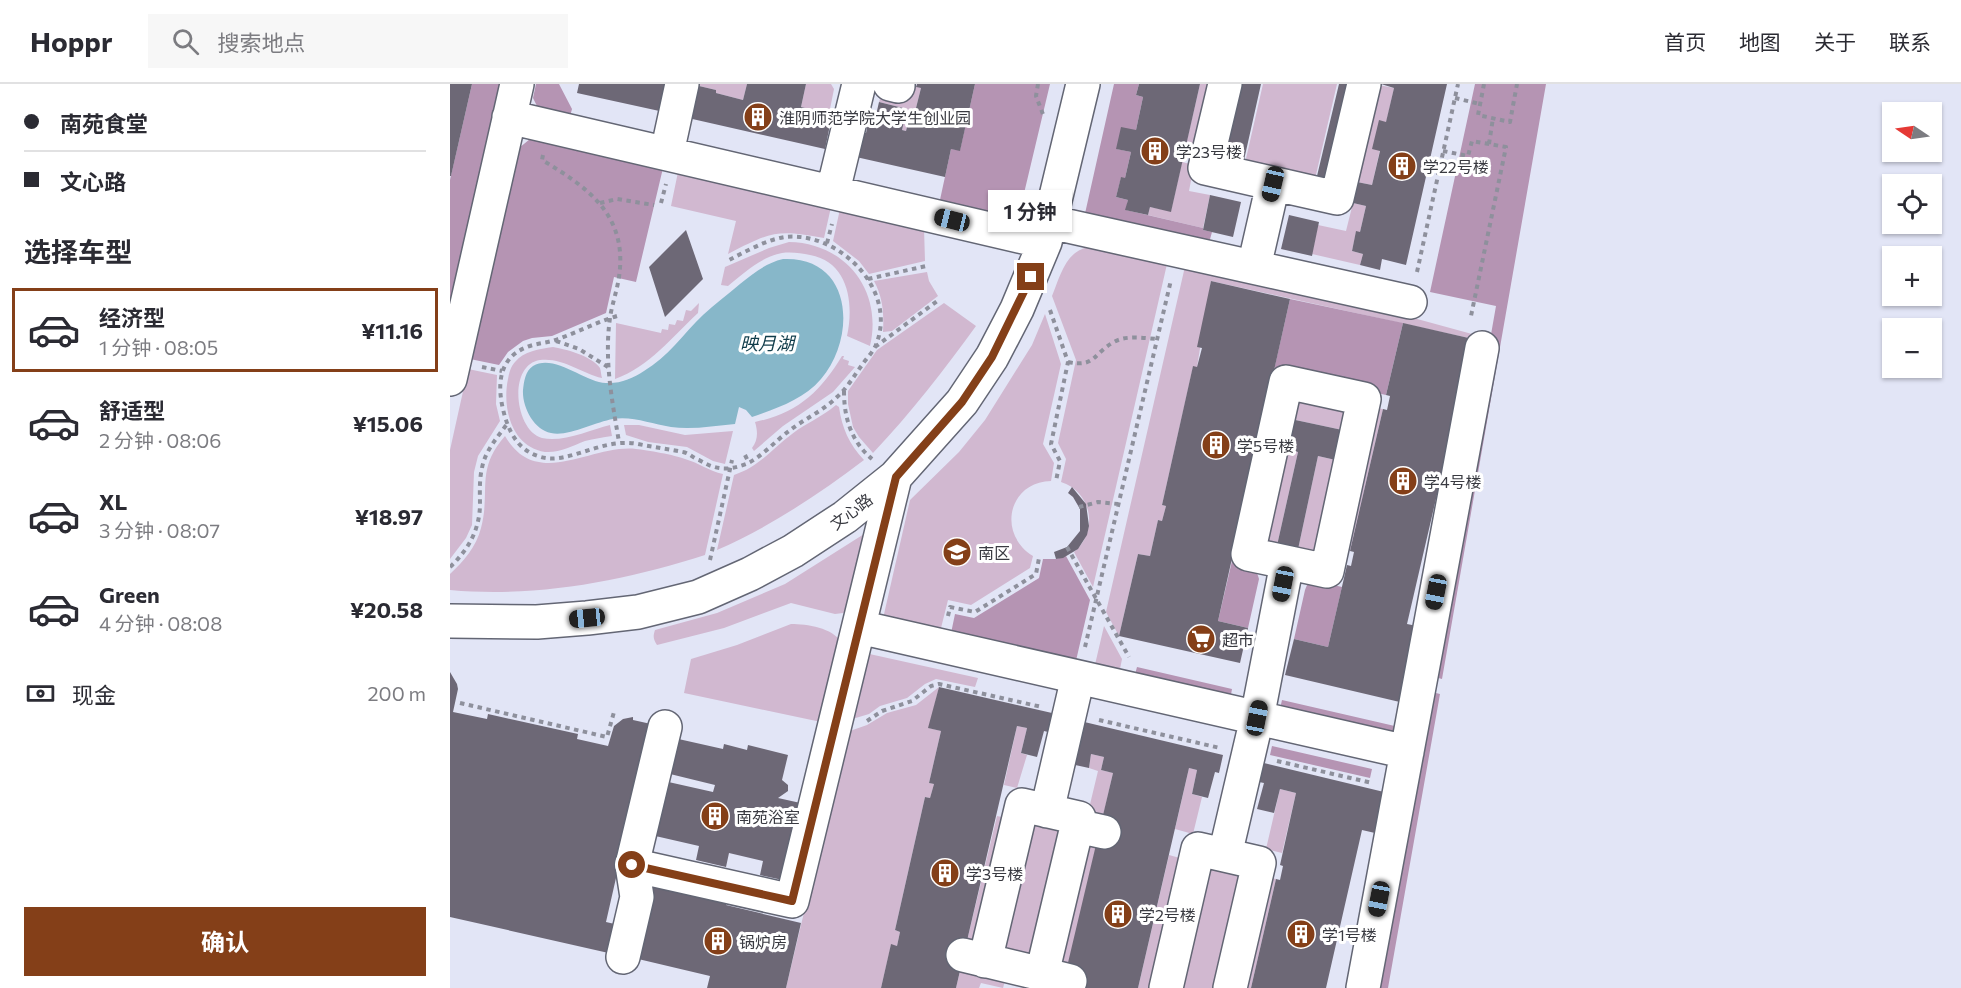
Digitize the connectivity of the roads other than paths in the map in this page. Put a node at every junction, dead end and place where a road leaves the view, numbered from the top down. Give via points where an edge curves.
1 (517, 84) edge
2 (682, 84) edge
3 (859, 84) edge
4 (890, 84) edge
5 (898, 84) edge
6 (1083, 84) edge
7 (1225, 84) edge
8 (1364, 84) edge
9 (509, 117) junction
10 (667, 153) junction
11 (1273, 184) junction
12 (833, 191) junction
13 (1048, 232) junction
14 (1254, 267) junction
15 (1410, 302) road end
16 (1482, 348) dead end
17 (450, 379) edge
18 (885, 469) junction
19 (1287, 562) junction
20 (450, 621) edge
21 (859, 627) junction
22 (1078, 677) junction
23 (1257, 718) junction
24 (664, 727) dead end
25 (1407, 752) junction
26 (1023, 805) junction
27 (1198, 849) junction
28 (632, 865) junction
29 (623, 957) dead end
30 (1166, 988) edge
31 (1230, 988) edge
32 (1363, 988) edge

1 - 9 lane
2 - 10 lane
3 - 12 lane
4 - 5 lane
6 - 13 lane, 文心路
7 - 11 lane via 1195,159 1205,168
8 - 11 lane via 1347,192 1337,198
9 - 10 lane
9 - 17 lane
10 - 12 lane
11 - 14 lane
12 - 13 lane
13 - 14 lane via 1178,250
13 - 18 lane, 文心路 via 1017,309 962,402
14 - 15 lane
16 - 25 lane
18 - 20 lane, 文心路 via 845,517 794,551 698,597 638,612 577,619
18 - 21 lane
19 - 19 lane via 1327,571 1364,399 1286,382 1248,554
19 - 23 lane
21 - 22 lane
21 - 28 lane via 792,901
22 - 23 lane
22 - 26 lane via 1070,713
23 - 25 lane
23 - 27 lane via 1249,754
24 - 28 lane
25 - 32 lane
26 - 26 lane via 1079,818 1091,829 1056,977 974,958
27 - 30 lane
27 - 31 lane via 1259,863 1270,871
28 - 29 lane via 637,897

